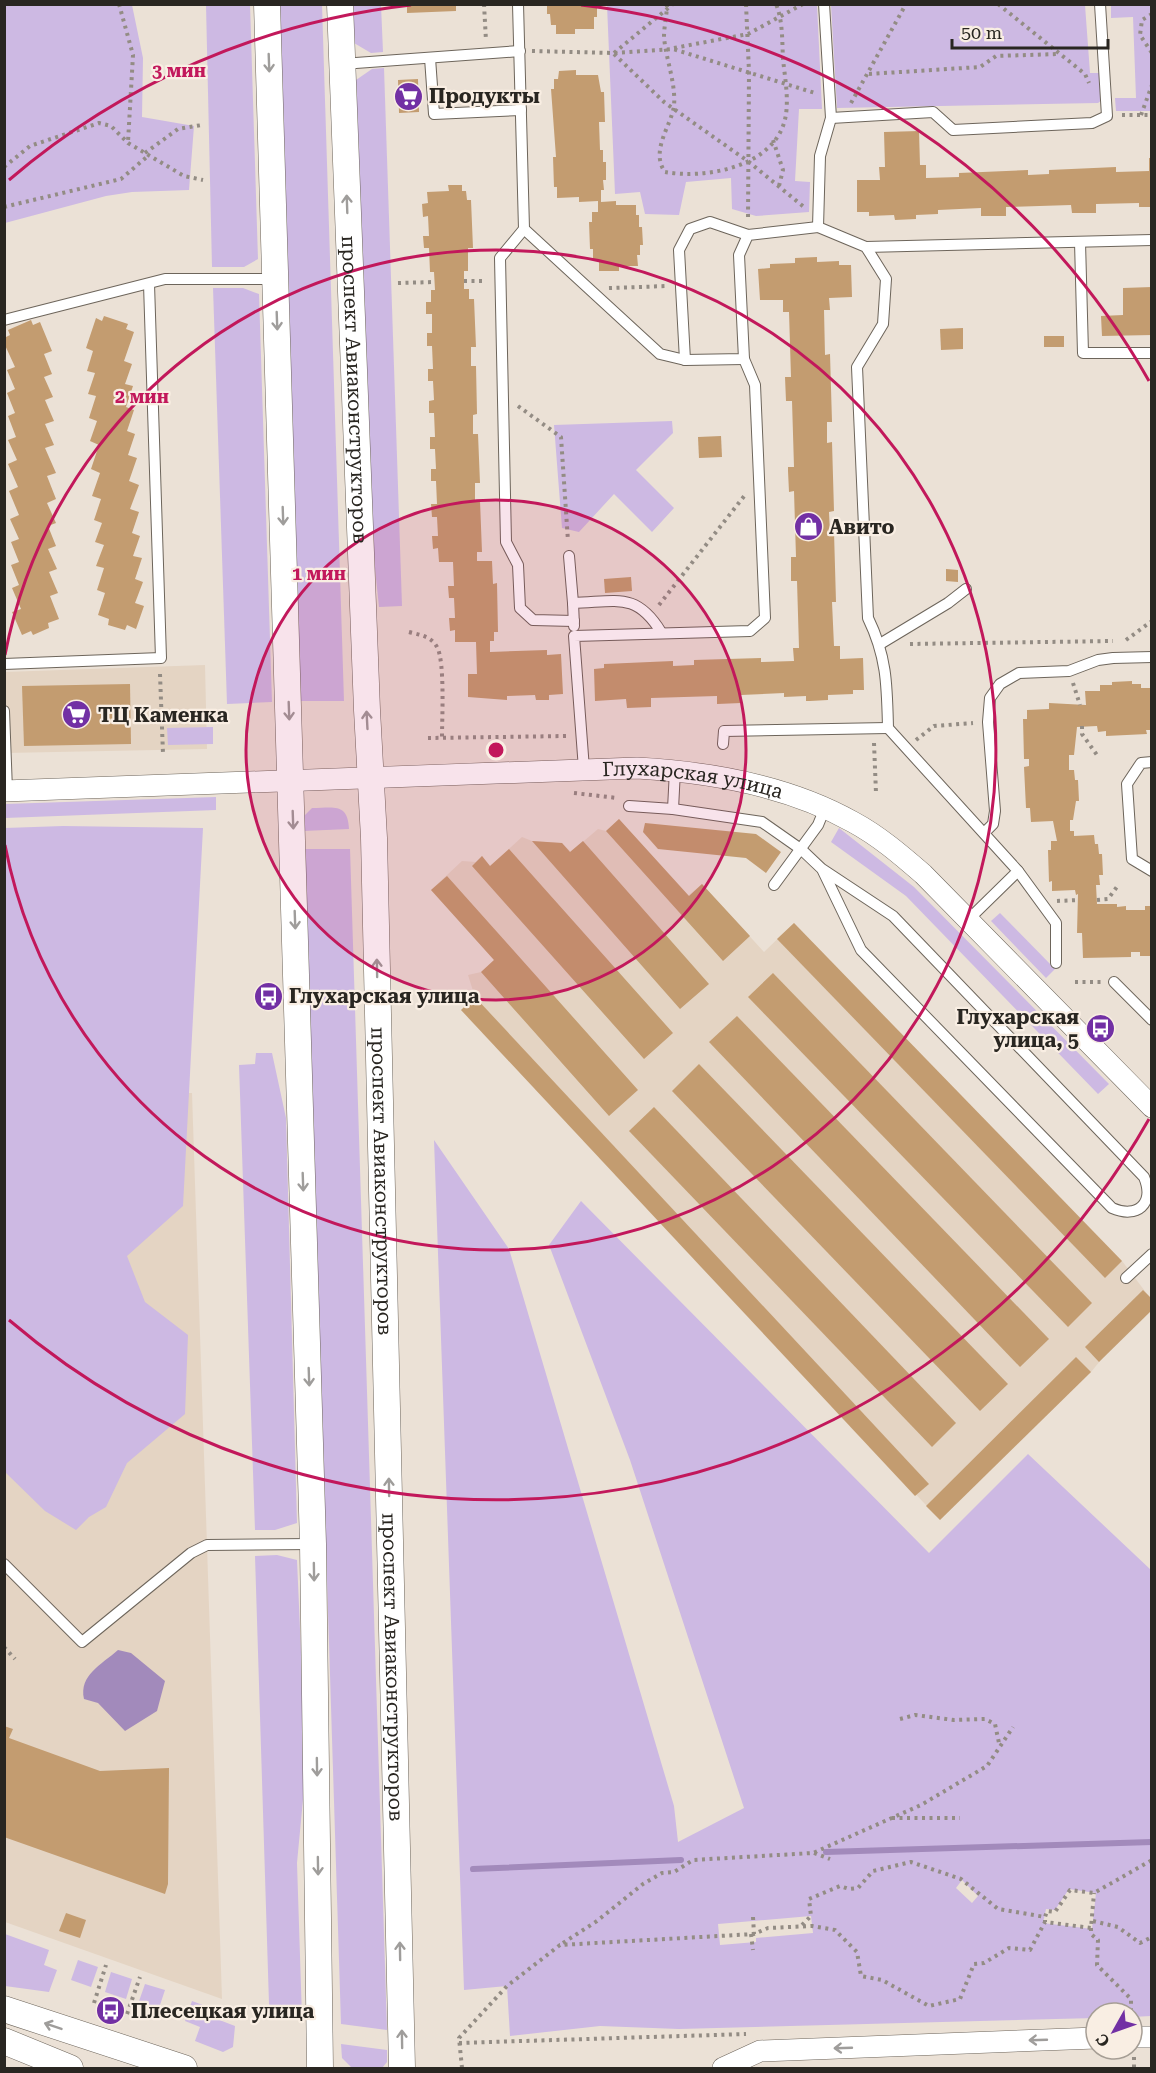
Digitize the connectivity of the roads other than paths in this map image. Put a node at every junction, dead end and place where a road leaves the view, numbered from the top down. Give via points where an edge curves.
1 (267, 4) edge
2 (340, 4) edge
3 (518, 4) edge
4 (824, 4) edge
5 (1100, 4) edge
6 (520, 51) junction
7 (430, 58) junction
8 (342, 64) junction
9 (521, 110) junction
10 (837, 118) junction
11 (818, 223) junction
12 (524, 229) junction
13 (748, 235) junction
14 (1152, 240) edge
15 (1080, 242) junction
16 (866, 247) junction
17 (276, 279) junction
18 (149, 284) junction
19 (4, 320) edge
20 (1152, 353) edge
21 (744, 359) junction
22 (685, 360) junction
23 (569, 556) road end
24 (966, 590) dead end
25 (573, 603) junction
26 (574, 621) junction
27 (661, 632) junction
28 (574, 636) junction
29 (880, 644) junction
30 (1152, 657) edge
31 (4, 664) edge
32 (4, 711) edge
33 (888, 728) junction
34 (723, 744) dead end
35 (1152, 762) edge
36 (584, 769) junction
37 (675, 770) junction
38 (291, 778) junction
39 (370, 778) junction
40 (6, 790) edge
41 (629, 806) road end
42 (825, 808) junction
43 (673, 809) junction
44 (985, 832) junction
45 (802, 849) junction
46 (822, 869) junction
47 (1018, 871) junction
48 (1152, 871) edge
49 (774, 885) dead end
50 (969, 920) junction
51 (1056, 963) dead end
52 (1114, 982) road end
53 (1152, 1020) edge
54 (1152, 1107) edge
55 (1152, 1254) edge
56 (1126, 1278) dead end
57 (313, 1544) junction
58 (4, 1564) edge
59 (4, 2009) edge
60 (1084, 2038) edge
61 (4, 2041) edge
62 (70, 2068) edge
63 (184, 2068) edge
64 (320, 2068) edge
65 (402, 2068) edge
66 (723, 2068) edge

1 -> 17 street
2 - 8 street, проспект Авиаконструкторов
3 - 6 lane
4 - 10 lane via 830,98
5 - 10 lane via 1107,116 1092,123 953,130 933,112
6 - 7 lane
6 - 9 lane
7 - 8 lane
7 - 9 lane via 434,114
39 -> 8 street, проспект Авиаконструкторов
9 - 12 lane
10 - 11 lane via 820,156
11 - 13 lane
11 - 16 lane
12 - 22 lane via 660,354
12 - 26 lane via 500,258 506,542 518,565 520,608 533,620
13 - 21 lane via 739,255
13 - 22 lane via 710,222 690,229 679,250
14 - 15 lane
15 - 16 lane
15 - 20 lane via 1083,353
16 - 29 lane via 886,279 883,324 857,367 868,618
17 - 18 lane via 165,279
17 -> 38 street
18 - 19 lane
18 - 31 lane via 161,658
21 - 22 lane
21 - 27 lane via 755,385 765,618 750,631
23 - 25 lane
24 - 29 lane
25 - 26 lane
25 - 27 lane via 633,602 651,615
26 - 28 lane
27 - 28 lane
28 - 36 lane
29 - 33 lane via 887,673
30 - 44 lane via 1098,660 1069,671 1019,673 1000,684 990,698 988,722 995,811 993,824
32 - 40 lane
33 - 34 lane via 724,731
33 - 44 lane
35 - 48 lane via 1141,763 1127,784 1132,859
36 - 37 street, Глухарская улица
36 - 39 street, Глухарская улица
37 - 42 street, Глухарская улица via 716,776
37 - 43 lane
38 - 39 street, Глухарская улица
38 - 40 street, Глухарская улица
38 -> 57 street
65 -> 39 street, проспект Авиаконструкторов
41 - 43 lane
42 - 45 lane
42 - 50 street, Глухарская улица via 887,843
43 - 45 lane via 762,822
44 - 47 lane
45 - 46 lane
45 - 49 lane
46 - 46 lane via 893,916 1144,1177 1149,1189 1146,1202 1135,1212 1123,1213 1095,1191 861,950
47 - 50 lane
47 - 51 lane via 1056,923
50 - 54 street, Глухарская улица
52 - 53 lane
55 - 56 lane
57 - 58 lane via 207,1545 191,1553 82,1642
57 -> 64 street
63 -> 59 street
60 -> 66 street via 760,2050
61 - 62 street

